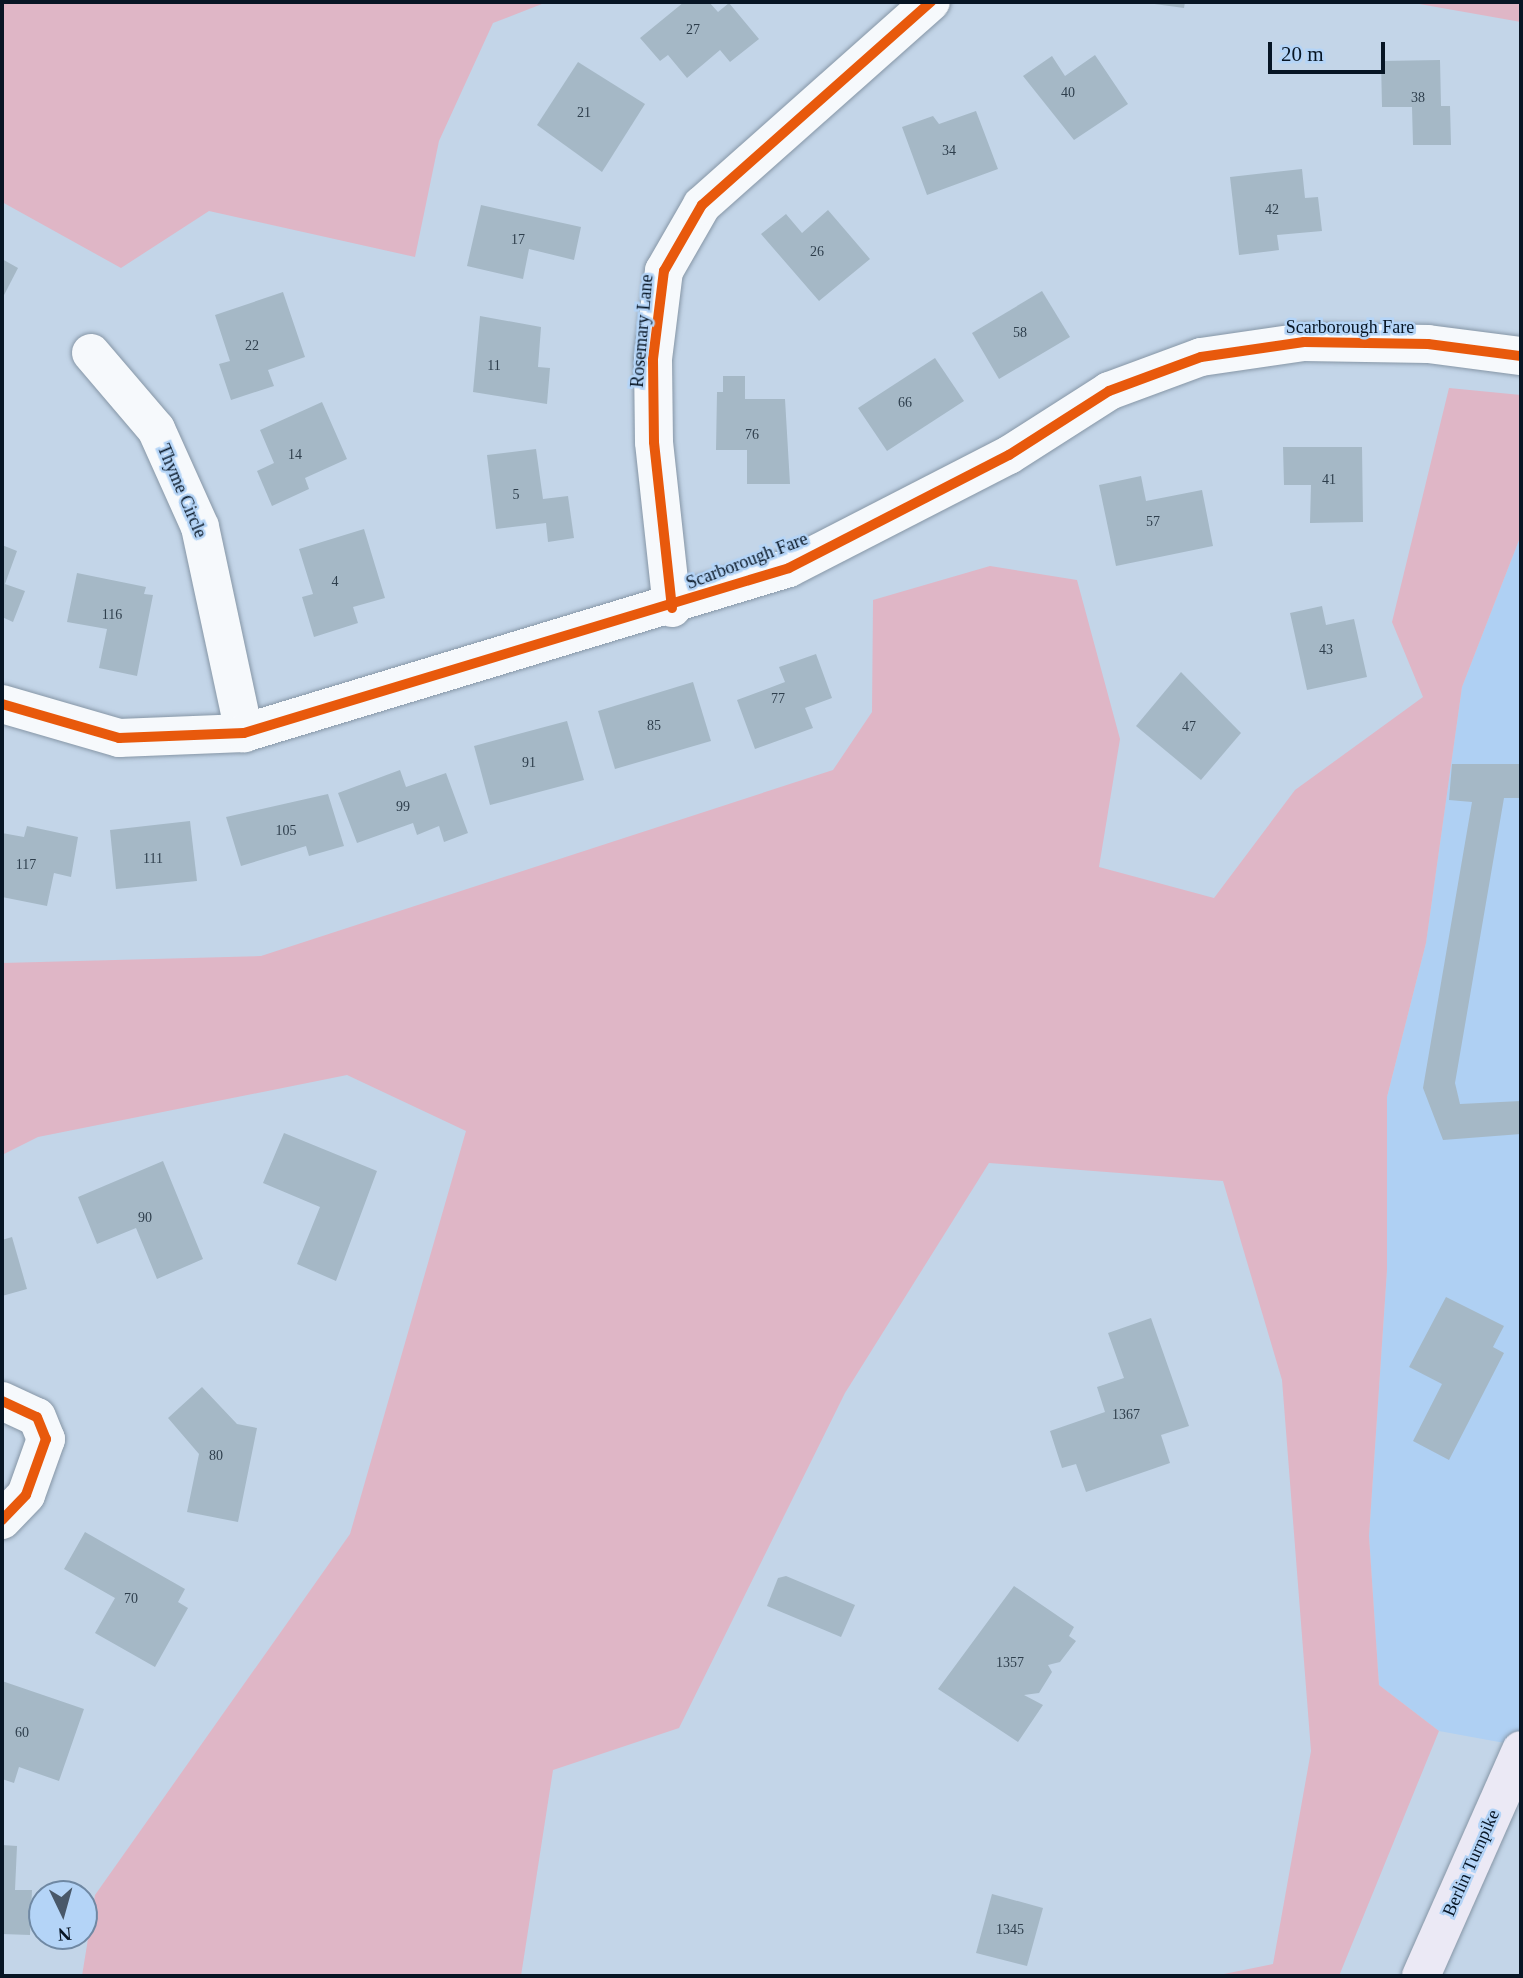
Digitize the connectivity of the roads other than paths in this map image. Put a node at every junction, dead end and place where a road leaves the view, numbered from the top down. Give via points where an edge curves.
1 (930, 2) edge
2 (91, 353) dead end
3 (1521, 356) edge
4 (672, 608) junction
5 (2, 704) edge
6 (244, 733) junction
7 (2, 1401) edge
8 (2, 1520) edge
9 (1521, 1750) edge
10 (1421, 1976) edge

1 - 4 street, Rosemary Lane via 702,205 664,271 653,359 654,442
2 - 6 street, Thyme Circle via 156,429 200,527
3 - 4 street, Scarborough Fare via 1428,344 1304,342 1201,356 1109,391 1009,455 789,568
4 - 6 street, Scarborough Fare
5 - 6 street, Scarborough Fare via 119,738
7 - 8 street via 37,1417 46,1439 26,1495
9 - 10 highway, Berlin Turnpike

